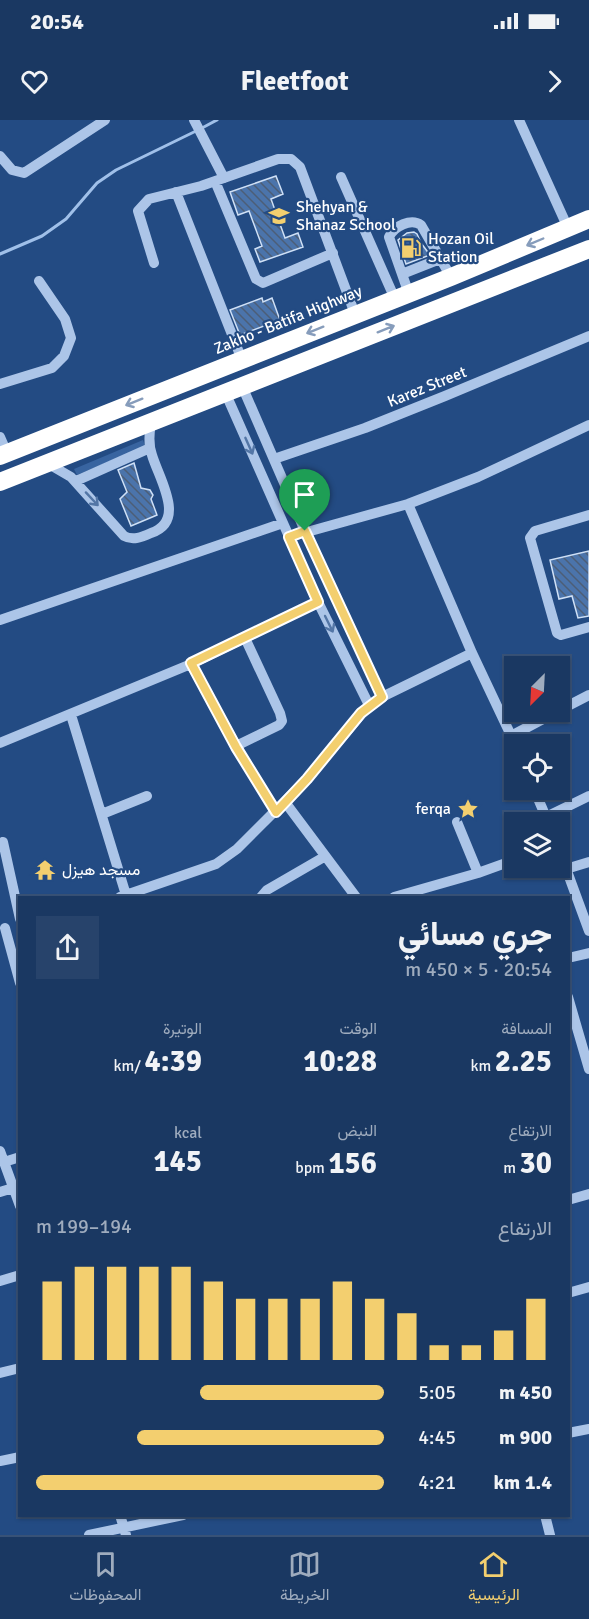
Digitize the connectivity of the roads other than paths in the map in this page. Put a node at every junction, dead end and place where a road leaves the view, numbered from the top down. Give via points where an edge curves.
1 (105, 120) edge
2 (194, 120) edge
3 (519, 120) edge
4 (90, 124) edge
5 (0, 156) edge
6 (341, 177) dead end
7 (220, 179) junction
8 (176, 192) junction
9 (589, 219) edge
10 (568, 228) junction
11 (589, 249) edge
12 (333, 253) junction
13 (440, 258) junction
14 (154, 262) dead end
15 (402, 274) junction
16 (451, 277) junction
17 (39, 281) dead end
18 (402, 296) junction
19 (355, 314) junction
20 (589, 336) edge
21 (242, 360) junction
22 (0, 384) edge
23 (234, 389) junction
24 (151, 423) junction
25 (589, 425) edge
26 (150, 448) junction
27 (2, 449) edge
28 (274, 459) junction
29 (46, 463) junction
30 (0, 482) edge
31 (76, 482) junction
32 (408, 504) junction
33 (589, 515) edge
34 (283, 523) junction
35 (305, 531) junction
36 (289, 537) junction
37 (318, 602) junction
38 (0, 620) edge
39 (589, 627) edge
40 (245, 638) junction
41 (472, 653) junction
42 (191, 663) junction
43 (589, 695) edge
44 (382, 697) junction
45 (369, 705) junction
46 (570, 705) edge
47 (71, 715) junction
48 (542, 722) edge
49 (510, 734) edge
50 (523, 734) edge
51 (0, 743) edge
52 (236, 747) junction
53 (147, 796) dead end
54 (589, 796) edge
55 (285, 802) junction
56 (276, 812) junction
57 (561, 812) edge
58 (102, 814) junction
59 (457, 822) dead end
60 (3, 842) dead end
61 (324, 857) junction
62 (589, 862) edge
63 (504, 864) edge
64 (570, 868) edge
65 (478, 873) junction
66 (569, 878) edge
67 (123, 896) edge
68 (262, 896) edge
69 (355, 896) edge
70 (398, 896) edge
71 (18, 912) edge
72 (18, 922) edge
73 (2, 929) edge
74 (589, 931) edge
75 (589, 953) edge
76 (570, 958) edge
77 (18, 976) edge
78 (570, 1002) edge
79 (586, 1045) edge
80 (589, 1069) edge
81 (0, 1151) edge
82 (18, 1158) edge
83 (4, 1162) junction
84 (13, 1188) junction
85 (0, 1192) edge
86 (589, 1194) edge
87 (570, 1199) edge
88 (18, 1203) edge
89 (18, 1276) edge
90 (0, 1281) edge
91 (589, 1287) edge
92 (570, 1292) edge
93 (18, 1368) edge
94 (0, 1373) edge
95 (589, 1429) edge
96 (570, 1433) edge
97 (18, 1457) edge
98 (0, 1461) edge
99 (121, 1517) edge
100 (176, 1517) edge
101 (546, 1517) edge
102 (125, 1532) edge
103 (89, 1535) edge
104 (550, 1535) edge

1 - 4 street
2 - 7 street
3 - 10 street
4 - 5 street via 24,172 12,170
6 - 18 street
7 - 8 street
7 - 12 street via 278,159 291,159 300,167 309,211
7 - 12 street via 256,279 263,283
8 - 14 street via 149,200 138,211
8 - 21 street
9 - 10 highway, Zakho - Batifa Highway
10 -> 16 highway, Zakho - Batifa Highway
23 -> 11 highway
12 - 19 street
13 - 15 street
13 - 15 street via 421,225 409,222 389,237
13 - 16 street
15 - 18 street
16 - 18 highway, Zakho - Batifa Highway
17 - 22 street via 65,319 71,338 68,347 52,368
18 - 19 highway, Zakho - Batifa Highway
19 -> 21 highway, Zakho - Batifa Highway
20 - 28 street, Karez Street via 375,424
21 -> 27 highway, Zakho - Batifa Highway
23 - 24 highway
23 - 28 street
23 -> 34 street
24 - 26 street
24 - 29 highway
25 - 32 street via 478,477
26 - 31 street
31 -> 26 street via 124,536 133,539 155,532 166,524 170,509
28 - 35 street
29 - 30 highway
29 - 31 street
32 - 35 street
32 - 41 street
33 - 39 street via 535,531 530,538 557,633
34 - 36 street
34 - 38 street
35 - 36 street
35 - 44 street
36 - 37 street
37 - 40 street
37 -> 45 street
40 - 42 street
40 - 52 street via 282,721
41 - 44 street
41 - 49 street
42 - 47 street
42 - 52 street
43 - 46 street
44 - 45 street
45 - 55 street
47 - 51 street
47 - 58 street
48 - 50 street
52 - 56 street
53 - 58 street
54 - 57 street
55 - 56 street
55 - 61 street
56 - 67 street via 216,864
58 - 67 street
59 - 65 street
60 - 71 street
61 - 68 street
61 - 69 street
62 - 64 street
63 - 65 street
65 - 70 street
66 - 74 street
72 - 73 street
73 - 77 street
75 - 76 street
78 - 79 street
79 - 80 street
81 - 83 street
82 - 83 street
83 - 84 street
84 - 85 street
84 - 88 street
86 - 87 street
89 - 90 street
91 - 92 street
93 - 94 street
95 - 96 street
97 - 98 street
99 - 102 street
100 - 102 street
101 - 104 street
102 - 103 street

